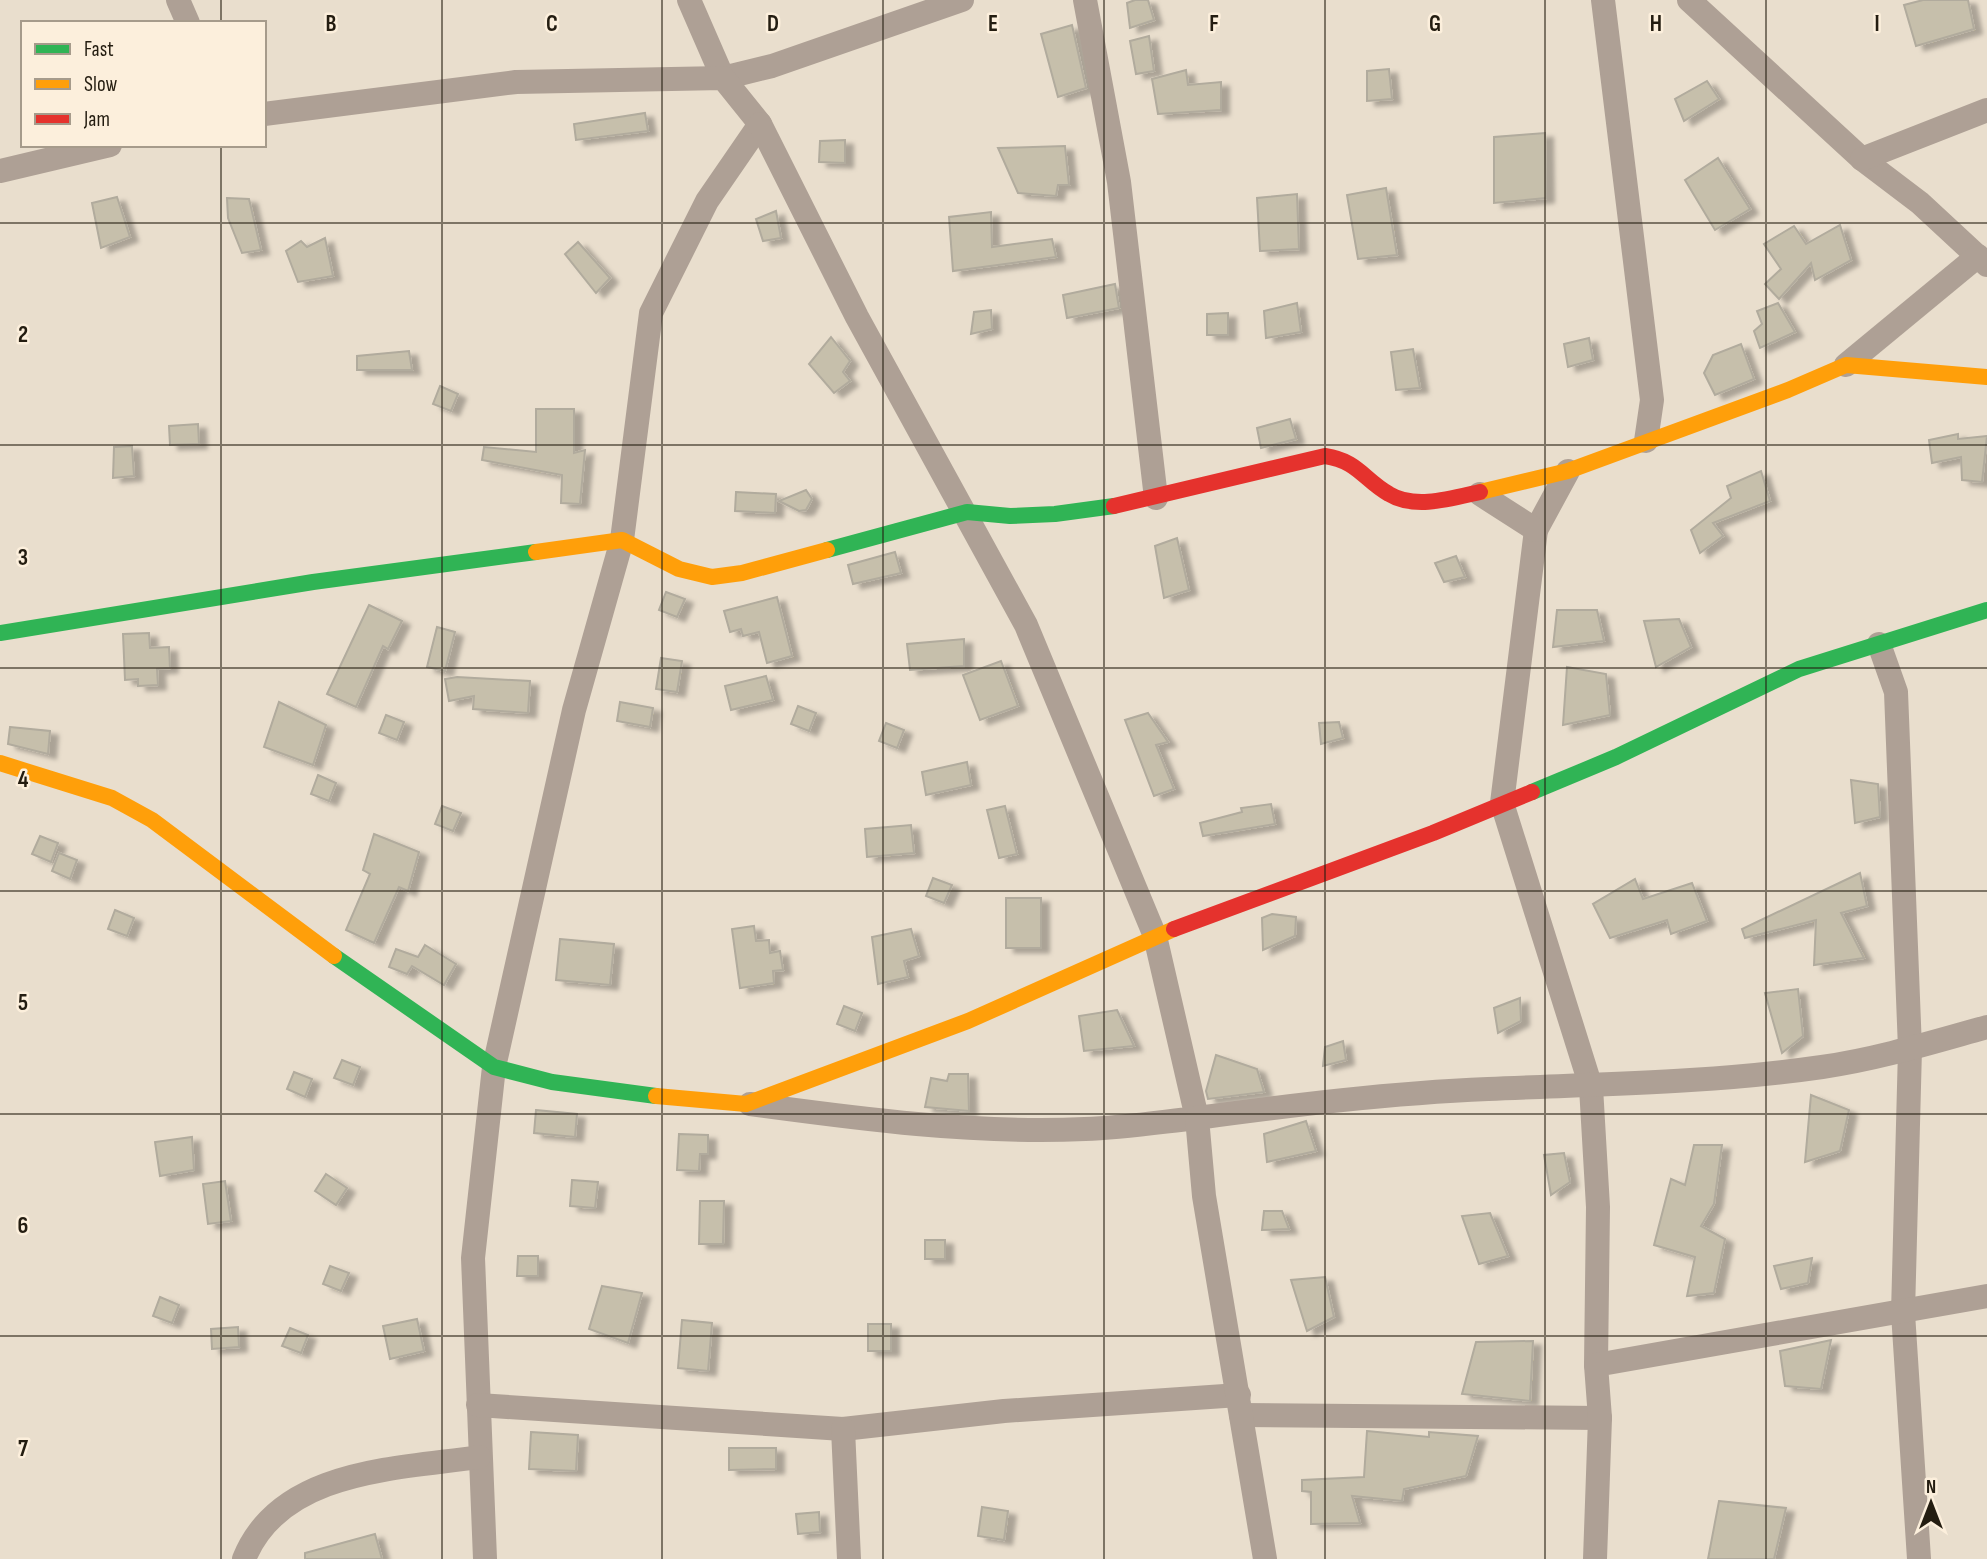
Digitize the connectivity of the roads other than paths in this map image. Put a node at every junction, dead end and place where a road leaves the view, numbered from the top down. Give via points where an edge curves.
1 (178, 0) edge
2 (689, 0) edge
3 (962, 0) edge
4 (1085, 0) edge
5 (1603, 0) edge
6 (1689, 0) edge
7 (187, 21) edge
8 (723, 78) junction
9 (1987, 110) edge
10 (266, 114) edge
11 (760, 124) junction
12 (101, 147) edge
13 (1861, 159) junction
14 (0, 170) edge
15 (1982, 260) edge
16 (1846, 365) junction
17 (1987, 377) edge
18 (1646, 441) junction
19 (1568, 471) junction
20 (1480, 494) junction
21 (1156, 498) junction
22 (967, 512) junction
23 (1536, 530) junction
24 (622, 540) junction
25 (1987, 610) edge
26 (0, 633) edge
27 (1879, 644) junction
28 (0, 763) edge
29 (1502, 803) junction
30 (1155, 936) junction
31 (1987, 1027) edge
32 (1910, 1048) junction
33 (494, 1067) junction
34 (1591, 1087) junction
35 (746, 1104) junction
36 (1197, 1118) junction
37 (1987, 1296) edge
38 (1903, 1313) junction
39 (1596, 1365) junction
40 (478, 1405) junction
41 (1240, 1405) junction
42 (1600, 1418) junction
43 (844, 1429) junction
44 (479, 1457) junction
45 (244, 1559) edge
46 (485, 1559) edge
47 (849, 1559) edge
48 (1265, 1559) edge
49 (1595, 1559) edge
50 (1919, 1559) edge

1 - 7 street
2 - 8 street
3 - 8 street via 772,66
4 - 21 street via 1119,181
5 - 18 street via 1652,400
6 - 13 street
8 - 10 street via 516,82
8 - 11 street
9 - 13 street
11 - 22 street via 857,317
11 - 24 street via 707,201 651,313
12 - 14 street
13 - 15 street via 1920,203
15 - 16 street
16 - 17 street
16 - 18 street
18 - 19 street
19 - 20 street
19 - 23 street
20 - 21 street via 1434,503 1391,496 1345,459 1325,456
20 - 23 street
21 - 22 street via 1042,516 1004,518
22 - 24 street via 742,573 712,577 679,569
22 - 30 street via 1026,625
23 - 29 street
24 - 26 street via 313,582
24 - 33 street via 574,710
25 - 27 street
27 - 29 street via 1800,669 1616,757
27 - 32 street via 1896,692
28 - 33 street via 112,798 152,820 379,990
29 - 30 street
29 - 34 street
30 - 35 street via 968,1021
30 - 36 street
31 - 32 street
32 - 34 street via 1822,1067
32 - 38 street
33 - 35 street via 623,1093
33 - 40 street via 473,1258
34 - 36 street via 1486,1089
34 - 39 street via 1598,1207
35 - 36 street via 881,1122 1018,1129 1086,1129
36 - 41 street via 1204,1196
37 - 38 street
38 - 39 street
38 - 50 street
39 - 42 street
40 - 43 street
40 - 44 street
41 - 42 street
41 - 43 street via 1004,1410
41 - 48 street
42 - 49 street
43 - 47 street
44 - 45 street via 358,1475 307,1491 274,1516 248,1547
44 - 46 street

